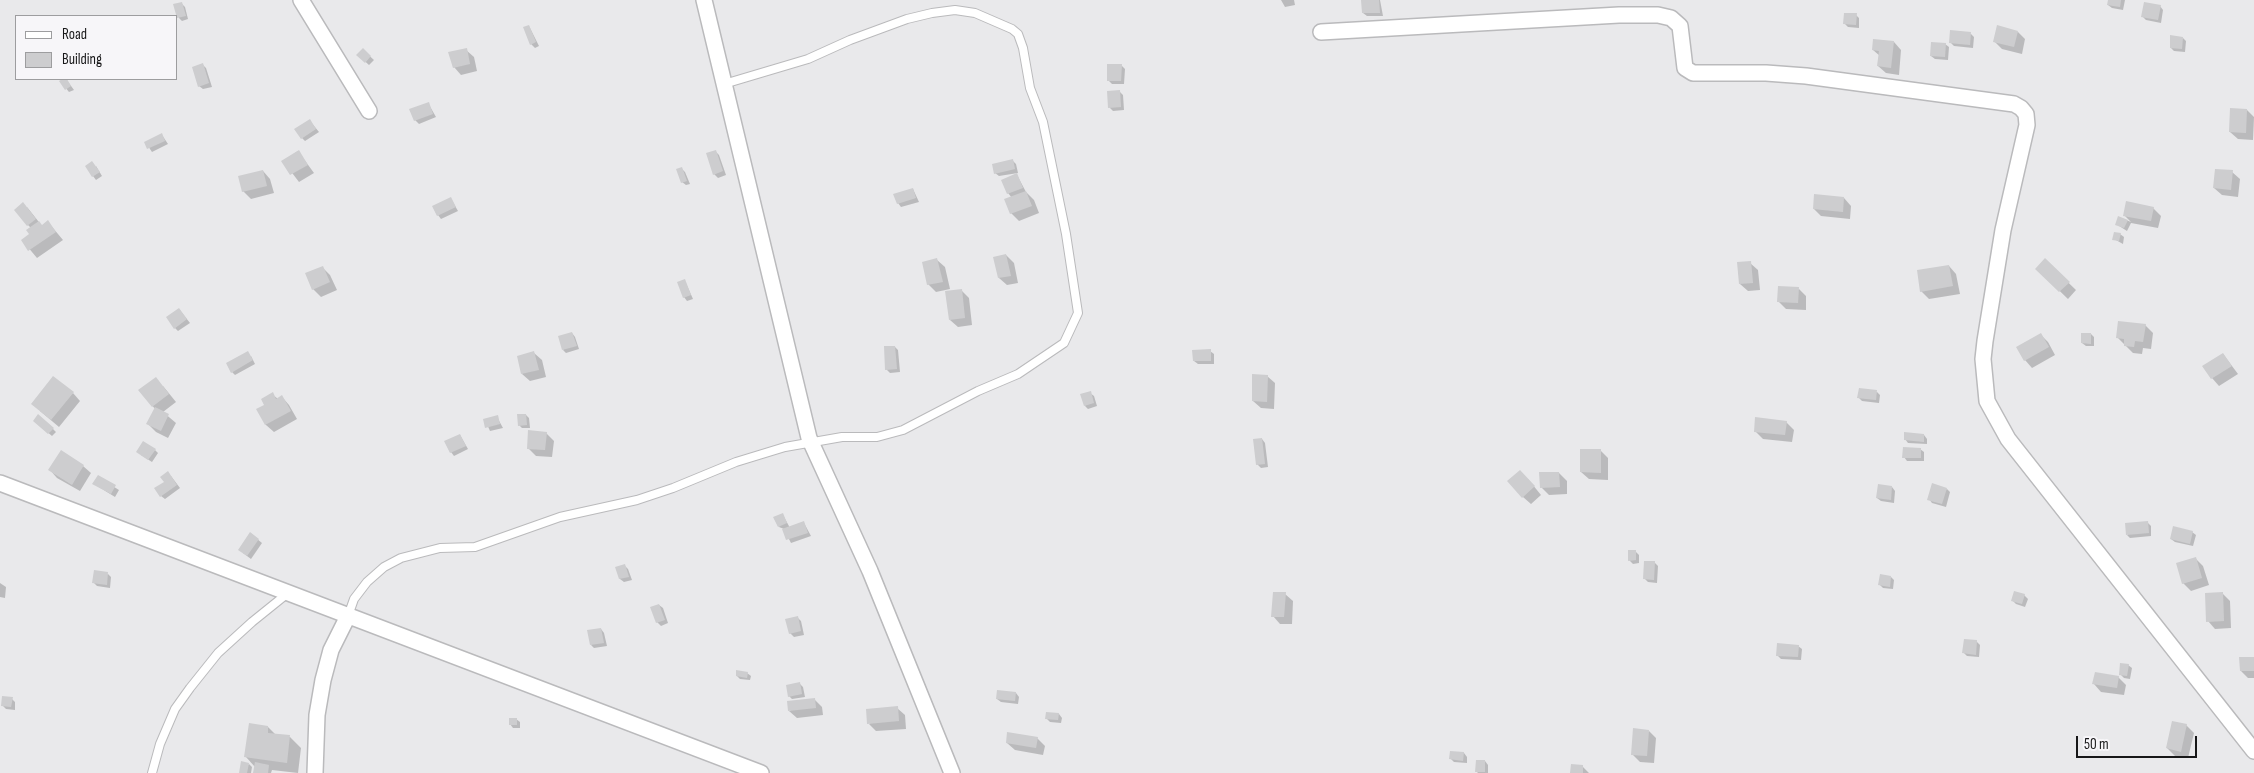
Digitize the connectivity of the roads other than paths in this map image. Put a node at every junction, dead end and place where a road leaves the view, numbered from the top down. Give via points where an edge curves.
1 (301, 0) edge
2 (704, 0) edge
3 (1321, 32) dead end
4 (724, 84) junction
5 (369, 111) dead end
6 (810, 442) junction
7 (0, 483) edge
8 (288, 594) junction
9 (348, 616) junction
10 (2254, 750) edge
11 (152, 773) edge
12 (315, 773) edge
13 (761, 773) edge
14 (952, 773) edge

1 - 5 street
2 - 4 street
3 - 10 street via 1658,14 1671,18 1680,26 1685,68 1693,73 1806,76 2014,104 2021,108 2026,114 2027,125 2003,230 1985,341 1987,401 2008,440
4 - 6 street
4 - 6 lane via 808,59 907,19 955,10 996,20 1018,34 1030,88 1043,122 1078,313 1064,343 1018,374 903,430 876,437 842,437
6 - 9 lane via 736,462 637,500 560,518 475,547 440,548 401,558 367,582 354,599
6 - 14 street via 870,572
7 - 8 street
8 - 9 street
8 - 11 lane via 218,653 190,688 175,709
9 - 12 street via 331,650 322,680
9 - 13 street

